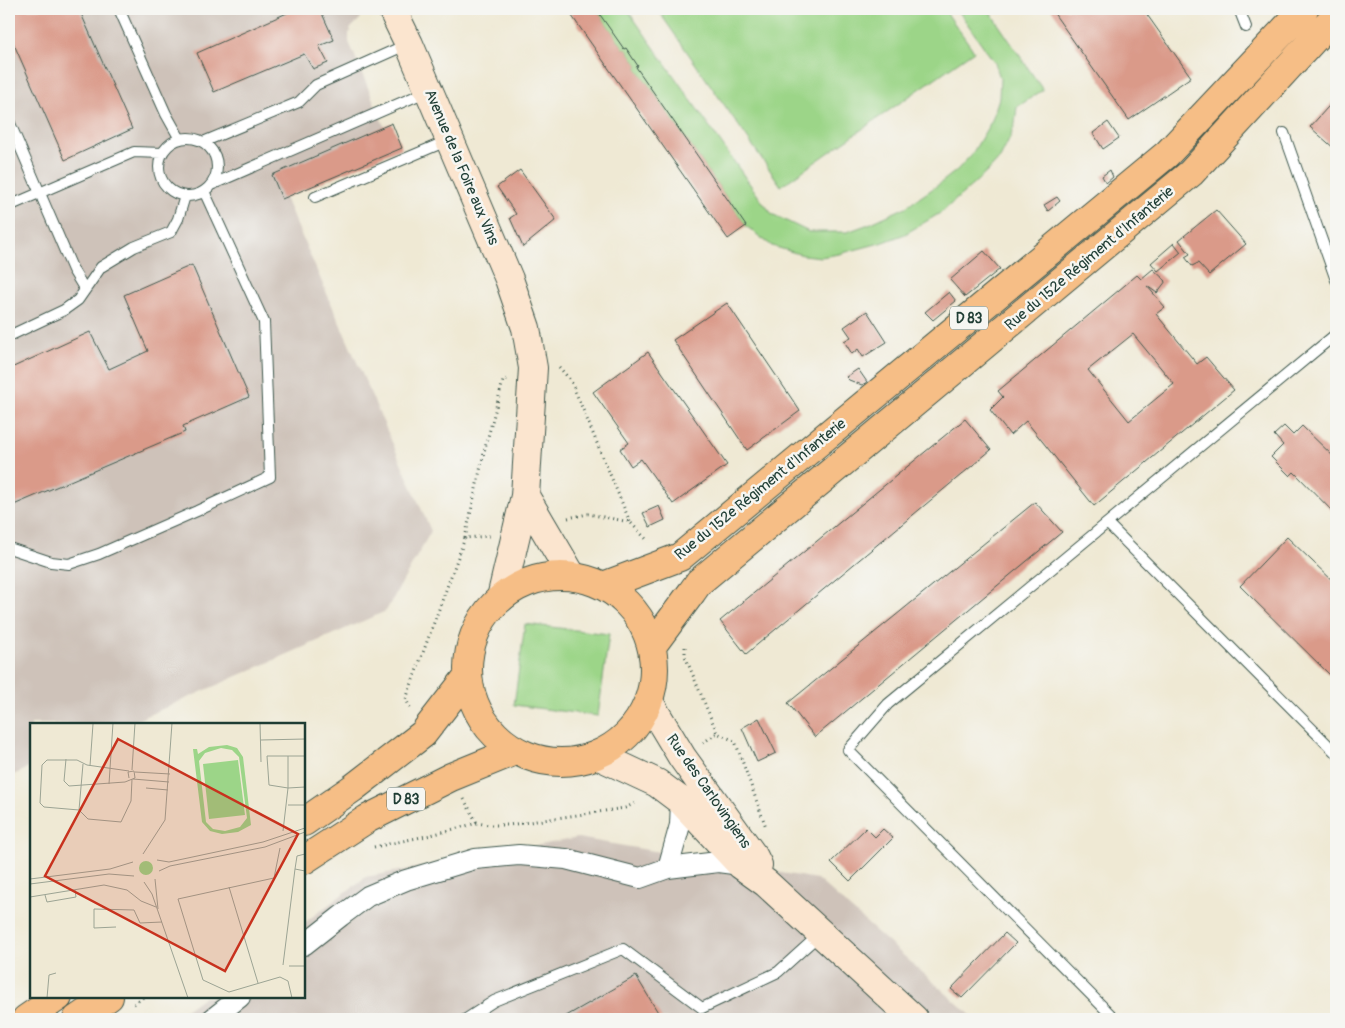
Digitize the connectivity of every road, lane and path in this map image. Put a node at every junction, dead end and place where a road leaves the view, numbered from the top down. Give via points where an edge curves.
1 (119, 9) edge
2 (392, 9) edge
3 (1239, 9) edge
4 (1304, 9) edge
5 (1336, 15) edge
6 (1246, 27) dead end
7 (409, 44) junction
8 (429, 91) junction
9 (9, 121) edge
10 (1284, 133) dead end
11 (180, 139) junction
12 (450, 140) junction
13 (203, 142) junction
14 (162, 153) junction
15 (207, 188) junction
16 (41, 193) junction
17 (185, 196) junction
18 (315, 197) dead end
19 (9, 206) edge
20 (1336, 280) edge
21 (85, 290) junction
22 (1336, 334) edge
23 (9, 336) edge
24 (546, 367) junction
25 (525, 496) junction
26 (630, 522) dead end
27 (1107, 523) junction
28 (465, 538) dead end
29 (9, 548) edge
30 (572, 576) junction
31 (603, 586) junction
32 (501, 598) junction
33 (652, 646) junction
34 (468, 676) junction
35 (649, 702) junction
36 (515, 751) junction
37 (1336, 753) edge
38 (597, 755) junction
39 (682, 757) junction
40 (657, 783) junction
41 (681, 801) junction
42 (305, 821) edge
43 (767, 828) dead end
44 (369, 848) dead end
45 (305, 859) edge
46 (740, 865) junction
47 (668, 868) junction
48 (766, 883) junction
49 (821, 933) junction
50 (305, 944) edge
51 (57, 998) edge
52 (108, 998) edge
53 (239, 998) edge
54 (702, 1008) junction
55 (217, 1018) edge
56 (26, 1019) edge
57 (77, 1019) edge
58 (466, 1019) edge
59 (701, 1019) edge
60 (914, 1019) edge
61 (1115, 1019) edge

1 - 11 lane
2 - 7 street, Avenue de la Foire aux Vins
3 - 6 lane
4 - 31 main road, Rue du 152e Régiment d'Infanterie / D 83 via 1167,154 680,557
5 - 33 main road, Rue du 152e Régiment d'Infanterie / D 83 via 1191,173 698,582
7 - 8 street, Avenue de la Foire aux Vins
7 - 13 lane via 316,85 299,102
8 - 12 street, Avenue de la Foire aux Vins
8 - 15 lane
9 - 16 lane
10 - 20 lane
11 - 13 lane via 195,138
11 - 14 lane
12 - 18 lane
12 - 24 street, Avenue de la Foire aux Vins via 509,279 526,328
13 - 15 lane via 216,157 217,167 216,176
14 - 16 lane via 134,152
14 - 17 lane via 159,162 162,180 176,194
15 - 17 lane
15 - 29 lane via 264,322 270,477 69,564 51,562
16 - 19 lane
16 - 21 lane via 73,270
17 - 21 lane via 171,232 134,247 101,267
21 - 23 lane via 64,310
22 - 27 lane
24 - 25 street, Avenue de la Foire aux Vins
24 - 26 path via 571,381
24 - 28 path via 503,381
25 - 30 street
25 - 32 street, Avenue de la Foire aux Vins
27 - 37 lane
27 - 61 lane via 888,704 848,750
30 - 31 main road
30 - 32 main road via 547,577 523,584
31 - 33 main road via 625,601 642,622
32 - 34 main road via 482,619 470,647
33 - 35 main road via 655,674
34 - 36 main road via 475,706 491,732
34 - 42 main road, D 83 via 423,734
35 - 38 main road via 637,724 619,743
35 - 39 street, Rue des Carlovingiens
36 - 38 main road via 541,761 570,762
36 - 45 main road, D 83 via 451,777 367,819
38 - 40 street, Rue des Carlovingiens
39 - 43 path via 717,733 734,742
39 - 48 street, Rue des Carlovingiens via 754,857
40 - 41 street, Rue des Carlovingiens
40 - 44 path via 640,801 625,808 509,825 477,823
41 - 46 street, Rue des Carlovingiens
41 - 47 street via 680,825
46 - 47 street via 718,862
46 - 48 street, Rue des Carlovingiens
47 - 50 street via 640,878 566,859 519,855 475,859 406,880 368,896
48 - 49 street, Rue des Carlovingiens
49 - 54 lane via 778,972
49 - 60 street, Rue des Carlovingiens
51 - 56 main road
52 - 57 main road
53 - 55 street
54 - 58 lane via 623,948 494,1001
54 - 59 lane

